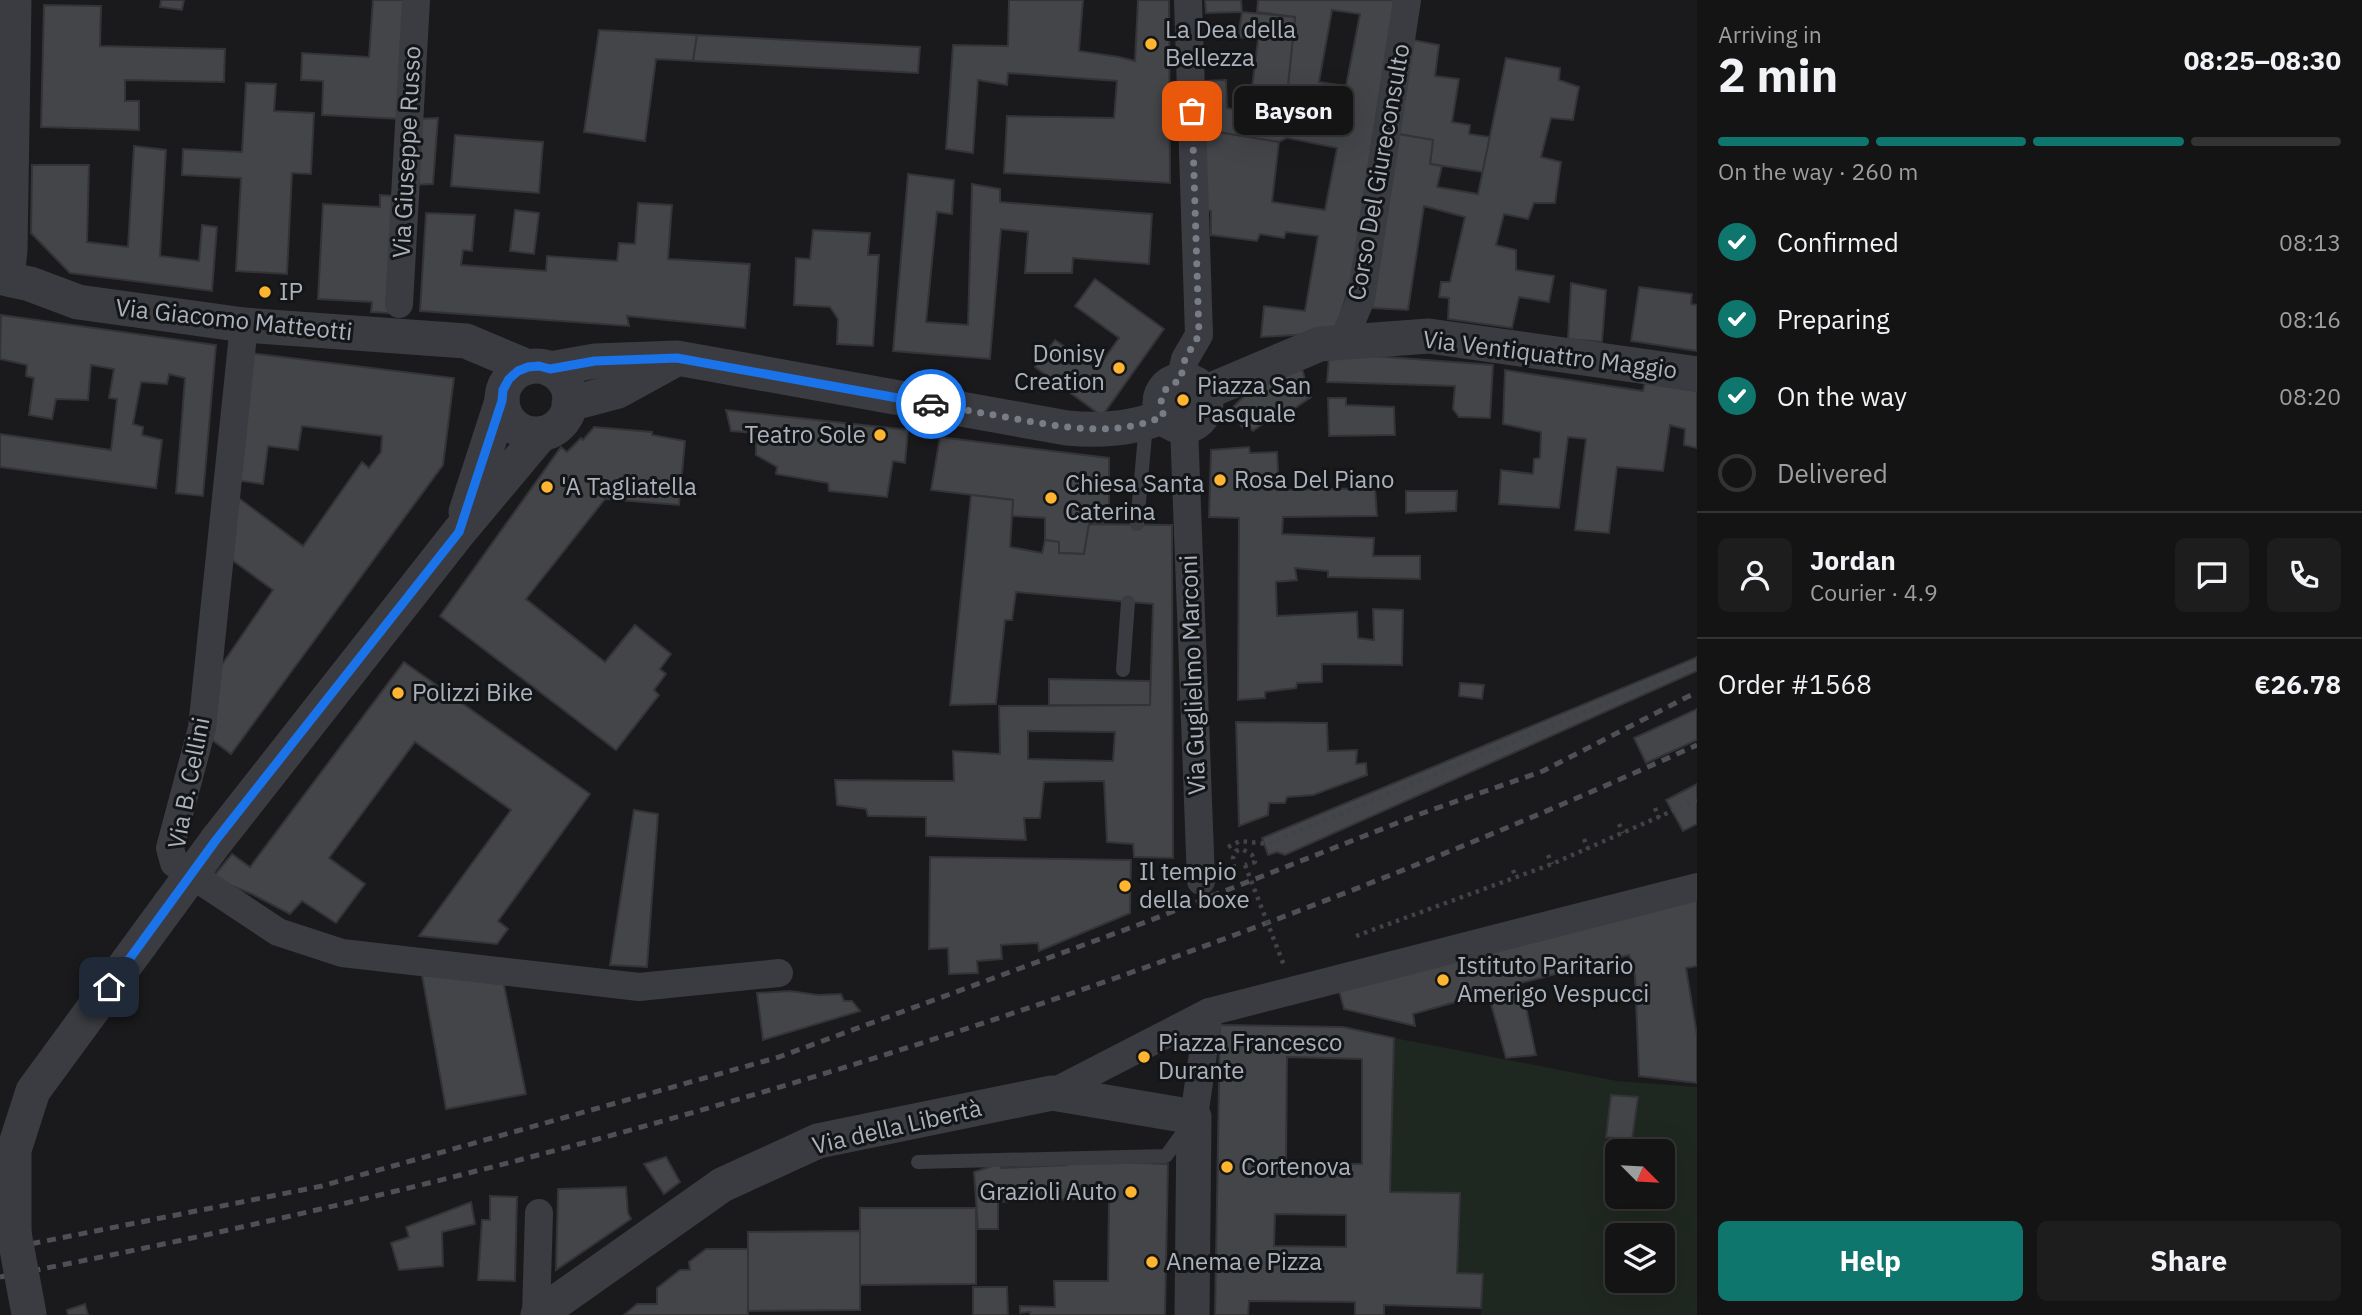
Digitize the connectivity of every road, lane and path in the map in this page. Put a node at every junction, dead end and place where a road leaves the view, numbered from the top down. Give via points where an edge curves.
1 (14, 0) edge
2 (416, 0) edge
3 (1188, 0) edge
4 (1407, 0) edge
5 (7, 58) edge
6 (3, 279) edge
7 (399, 304) dead end
8 (244, 326) junction
9 (1342, 343) junction
10 (677, 358) junction
11 (1697, 374) edge
12 (521, 382) junction
13 (1192, 387) junction
14 (569, 404) junction
15 (1165, 421) junction
16 (541, 434) junction
17 (1137, 524) dead end
18 (459, 532) junction
19 (1128, 602) dead end
20 (1697, 665) edge
21 (1122, 670) dead end
22 (1697, 800) edge
23 (1655, 808) dead end
24 (1659, 818) junction
25 (1619, 824) dead end
26 (1623, 833) junction
27 (1584, 839) dead end
28 (1224, 849) dead end
29 (1588, 849) junction
30 (1548, 855) dead end
31 (1552, 864) junction
32 (1513, 870) dead end
33 (1212, 877) joint
34 (1516, 878) junction
35 (1697, 887) edge
36 (1356, 936) dead end
37 (1285, 968) dead end
38 (779, 973) dead end
39 (1209, 1012) junction
40 (1052, 1093) junction
41 (1194, 1117) junction
42 (918, 1162) dead end
43 (539, 1213) dead end
44 (544, 1310) edge
45 (29, 1315) edge
46 (1192, 1315) edge

1 - 5 street
2 - 7 street, Via Giuseppe Russo
3 - 13 street via 1199,335 1185,359
4 - 9 street, Corso Del Giureconsulto via 1361,299
5 - 6 street via 10,250
6 - 8 street, Via Giacomo Matteotti via 78,302
8 - 12 street, Via Giacomo Matteotti via 466,341
8 - 38 street, Via B. Cellini via 202,728 170,848 174,863 278,932 342,953 639,987
9 - 11 street, Via Ventiquattro Maggio via 1429,336
9 - 13 street, Via Ventiquattro Maggio via 1320,344
10 - 12 street via 595,361
10 - 14 street via 618,391
10 - 15 street via 1066,428 1097,430
12 - 14 street via 565,383
12 - 16 street via 504,412 519,430
12 - 18 street
13 - 15 street via 1173,383 1162,393
14 - 16 street via 560,424
15 - 17 lane
15 - 33 street, Via Guglielmo Marconi
16 - 18 street
18 - 45 street, bridge via 216,840 33,1091 14,1150 13,1181 14,1233
19 - 21 lane
20 - 28 path via 1268,844 1240,841
22 - 24 path
23 - 24 path
24 - 26 path
25 - 26 path
26 - 29 path
27 - 29 path
29 - 31 path
30 - 31 path
31 - 34 path
32 - 34 path
33 - 37 path, bridge via 1234,869 1236,851 1252,855 1255,862 1245,865
34 - 36 path
35 - 39 street
39 - 40 street
39 - 41 street
40 - 41 street
40 - 44 street, Via della Libertà via 818,1140 722,1185
41 - 42 lane via 1166,1156
41 - 46 street
43 - 44 street

